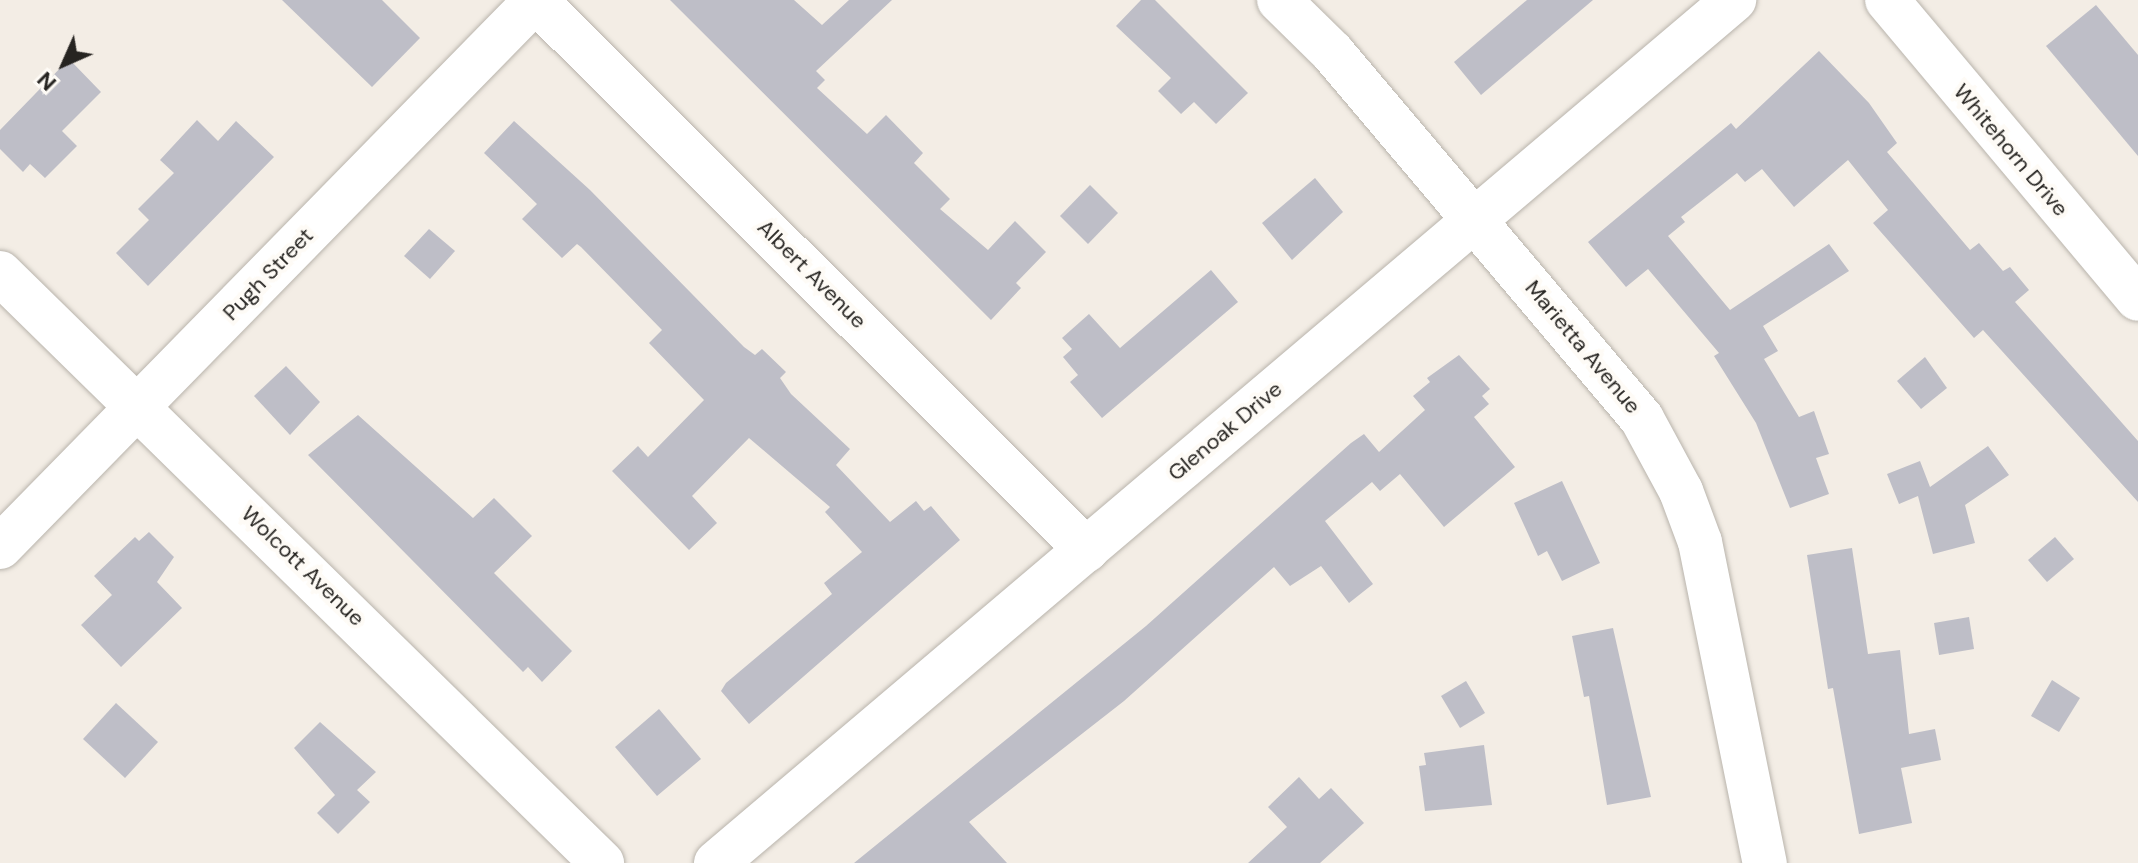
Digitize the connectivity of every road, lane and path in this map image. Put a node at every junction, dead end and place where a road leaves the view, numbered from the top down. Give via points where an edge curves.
1 (535, 0) edge
2 (1279, 0) edge
3 (1734, 0) edge
4 (1887, 0) edge
5 (1476, 221) junction
6 (0, 273) edge
7 (2138, 299) edge
8 (137, 408) junction
9 (0, 547) edge
10 (1087, 550) junction
11 (602, 863) edge
12 (716, 863) edge
13 (1765, 863) edge

1 - 8 street, Pugh Street
1 - 10 street, Albert Avenue
2 - 5 street, Marietta Avenue via 1332,52
3 - 5 street, Glenoak Drive
4 - 7 street, Whitehorn Drive
5 - 10 street, Glenoak Drive
5 - 13 street, Marietta Avenue via 1609,375 1642,419 1681,491 1714,600
6 - 8 street, Wolcott Avenue
8 - 9 street, Pugh Street
8 - 11 street, Wolcott Avenue
10 - 12 street, Glenoak Drive

